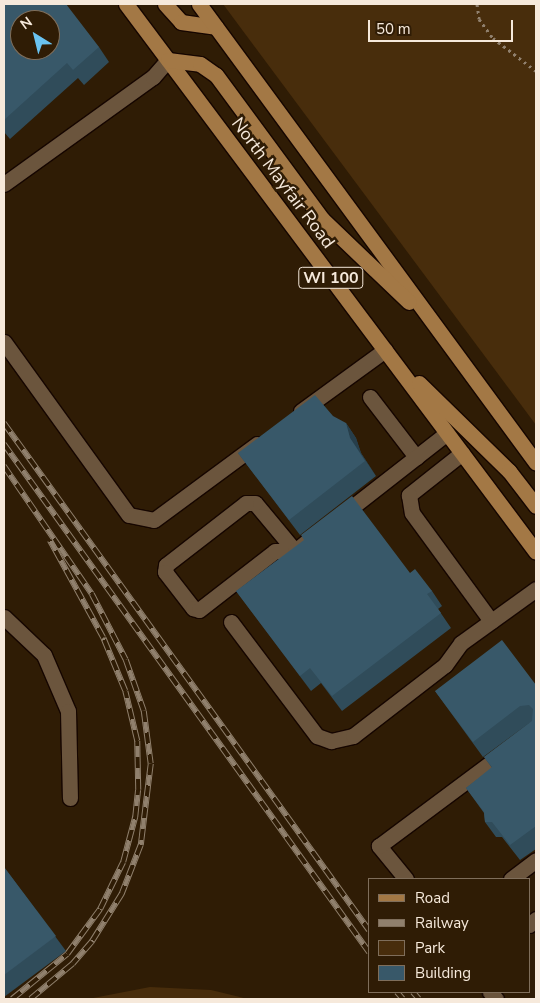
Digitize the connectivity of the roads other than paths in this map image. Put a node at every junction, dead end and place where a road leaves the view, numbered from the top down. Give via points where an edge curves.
1 (126, 4) edge
2 (165, 4) edge
3 (198, 4) edge
4 (216, 28) junction
5 (168, 60) junction
6 (4, 184) edge
7 (439, 330) junction
8 (4, 342) edge
9 (385, 350) junction
10 (370, 397) dead end
11 (287, 422) edge
12 (447, 433) junction
13 (271, 434) edge
14 (462, 453) junction
15 (416, 457) junction
16 (536, 463) edge
17 (536, 506) edge
18 (332, 522) edge
19 (317, 533) edge
20 (294, 551) junction
21 (536, 552) edge
22 (536, 589) edge
23 (4, 617) edge
24 (491, 621) junction
25 (231, 622) dead end
26 (536, 728) edge
27 (70, 798) dead end
28 (536, 860) edge
29 (405, 878) edge
30 (512, 878) edge

1 - 5 main road, North Mayfair Road / WI 100
2 - 4 main road via 181,22
3 - 4 main road, WI 100
4 - 7 main road, WI 100
5 - 6 lane via 153,77
5 - 7 main road via 200,64 216,75 322,218
5 - 9 main road, North Mayfair Road / WI 100
7 - 16 main road, WI 100
8 - 13 lane via 129,515 154,520
9 - 11 lane
9 - 12 main road, North Mayfair Road / WI 100
9 - 17 main road via 509,471
10 - 15 lane
12 - 14 main road, North Mayfair Road / WI 100
12 - 15 lane
14 - 21 main road, North Mayfair Road / WI 100
14 - 24 lane via 409,495 412,513
15 - 18 lane
19 - 20 lane
20 - 20 lane via 275,551 198,610 165,572 166,565 246,503 255,503
22 - 24 lane
23 - 27 lane via 44,656 68,711
24 - 25 lane via 461,643 445,665 353,736 332,741 317,736
26 - 29 lane via 379,846
28 - 30 lane

